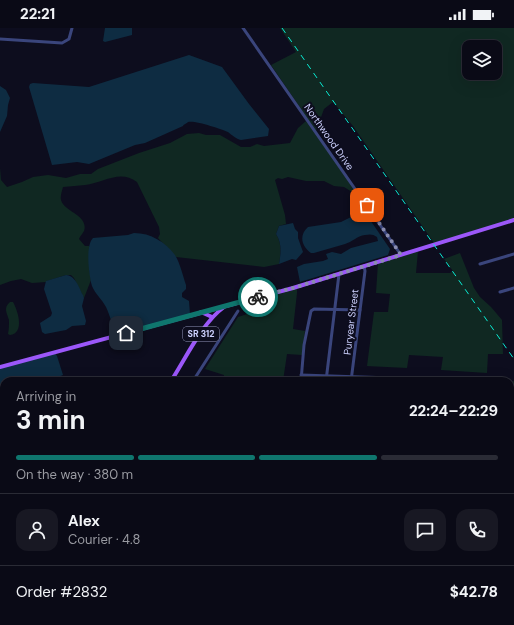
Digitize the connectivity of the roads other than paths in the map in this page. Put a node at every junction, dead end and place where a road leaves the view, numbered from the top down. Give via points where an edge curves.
1 (72, 28) edge
2 (243, 28) edge
3 (0, 39) edge
4 (514, 220) edge
5 (514, 254) edge
6 (401, 255) junction
7 (480, 264) dead end
8 (364, 266) junction
9 (339, 274) junction
10 (514, 288) edge
11 (500, 292) dead end
12 (227, 304) junction
13 (336, 309) junction
14 (360, 310) junction
15 (238, 311) dead end
16 (201, 312) junction
17 (212, 317) junction
18 (0, 367) edge
19 (301, 376) joint
20 (174, 377) edge
21 (196, 377) edge
22 (310, 377) edge
23 (327, 377) edge
24 (352, 377) edge

1 - 3 street via 69,39 62,43
2 - 6 street, Northwood Drive
4 - 6 main road
5 - 7 street
6 - 8 main road
8 - 9 main road
8 - 14 street, Puryear Street
9 - 12 main road
9 - 13 street
10 - 11 street
12 - 16 main road
12 - 17 main road, SR 312
13 - 14 street
13 - 19 street via 310,312
13 - 23 street
14 - 24 street, Puryear Street
15 - 21 street
16 - 17 main road
16 - 18 main road
17 - 20 main road, SR 312
19 - 22 street

